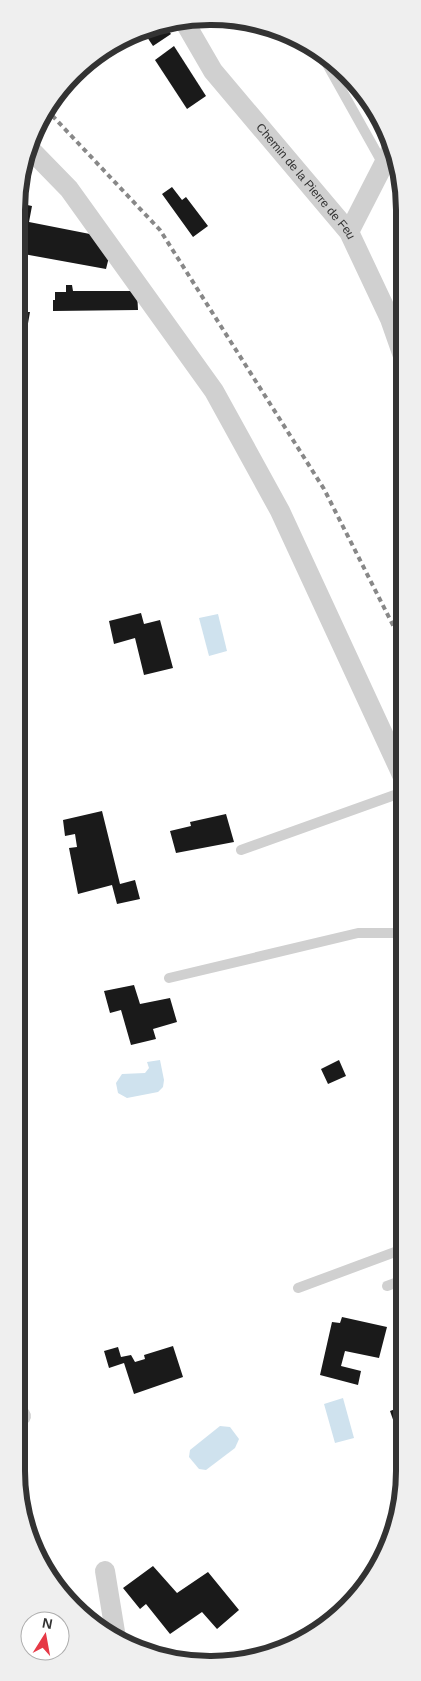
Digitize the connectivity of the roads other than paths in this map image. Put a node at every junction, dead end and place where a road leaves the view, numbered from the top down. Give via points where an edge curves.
1 (187, 27) edge
2 (332, 70) edge
3 (34, 153) edge
4 (388, 156) edge
5 (349, 232) junction
6 (396, 313) edge
7 (396, 762) edge
8 (396, 795) edge
9 (241, 850) dead end
10 (396, 933) edge
11 (169, 978) dead end
12 (396, 1252) edge
13 (396, 1283) edge
14 (387, 1286) dead end
15 (298, 1288) dead end
16 (105, 1571) dead end
17 (115, 1629) edge

1 - 5 street, Chemin de la Pierre de Feu via 213,71
2 - 4 lane
3 - 7 street via 69,189 214,391 280,511
4 - 5 street
5 - 6 street, Chemin de la Pierre de Feu
8 - 9 lane
10 - 11 lane via 358,933
12 - 15 lane
13 - 14 lane
16 - 17 street

